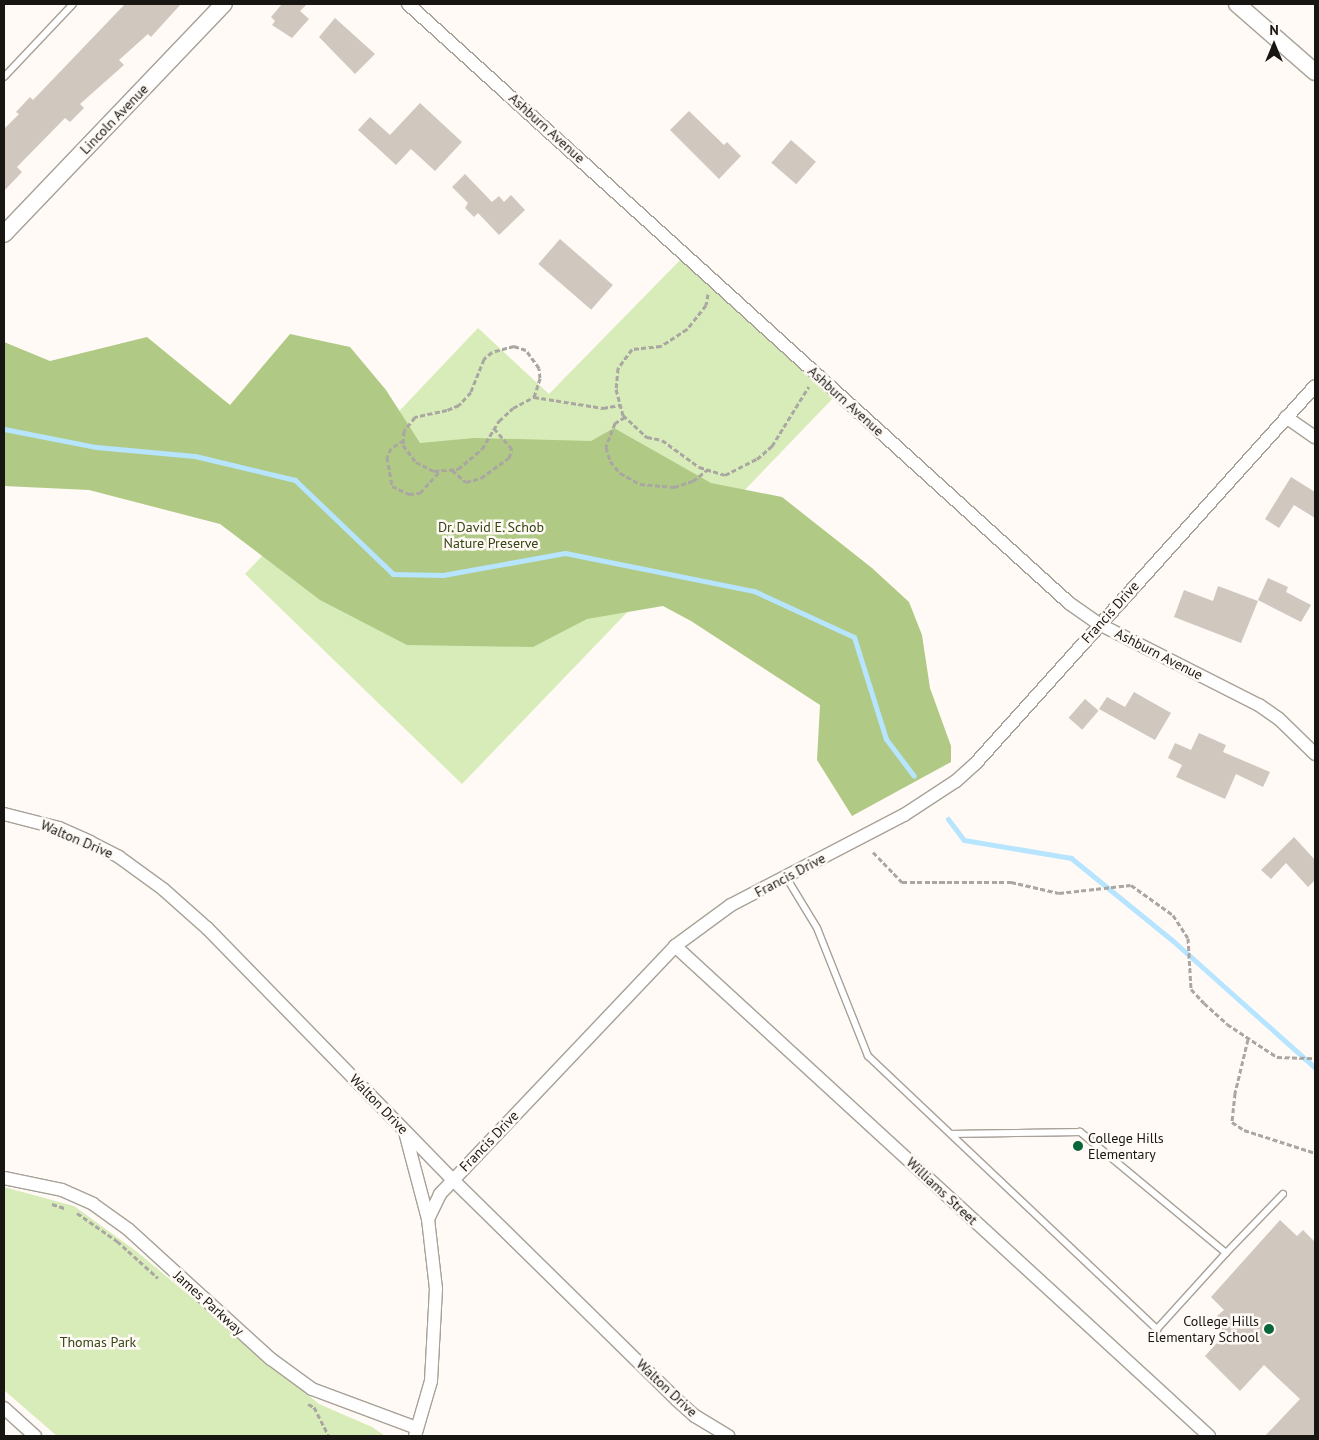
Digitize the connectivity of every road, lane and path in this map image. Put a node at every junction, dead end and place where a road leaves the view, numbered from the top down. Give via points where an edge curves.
1 (73, 4) edge
2 (224, 4) edge
3 (408, 4) edge
4 (1237, 4) edge
5 (1315, 72) edge
6 (4, 77) edge
7 (4, 234) edge
8 (712, 278) junction
9 (818, 376) junction
10 (1315, 386) edge
11 (534, 397) junction
12 (620, 405) junction
13 (626, 417) junction
14 (1286, 417) junction
15 (494, 428) junction
16 (1315, 437) edge
17 (404, 440) junction
18 (452, 470) junction
19 (708, 470) junction
20 (441, 471) junction
21 (1099, 624) junction
22 (1315, 754) edge
23 (4, 814) edge
24 (873, 852) dead end
25 (786, 877) junction
26 (676, 946) junction
27 (1248, 1039) junction
28 (1315, 1058) edge
29 (404, 1130) junction
30 (952, 1134) junction
31 (1315, 1152) edge
32 (4, 1178) edge
33 (453, 1180) junction
34 (1283, 1194) dead end
35 (47, 1202) dead end
36 (428, 1220) junction
37 (1226, 1253) junction
38 (161, 1280) dead end
39 (300, 1398) dead end
40 (4, 1408) edge
41 (416, 1432) edge
42 (35, 1436) edge
43 (329, 1436) edge
44 (728, 1436) edge
45 (1209, 1436) edge

1 - 6 lane
2 - 7 street, Lincoln Avenue
3 - 8 street, Ashburn Avenue
4 - 5 street
8 - 9 street, Ashburn Avenue
8 - 12 path via 706,305 686,329 661,346 632,349 618,368 616,389
9 - 19 path via 792,411 776,440 757,459 725,476
9 - 21 street, Ashburn Avenue via 1069,603
10 - 14 street, Francis Drive
11 - 12 path via 603,408
11 - 15 path via 513,408
11 - 17 path via 540,378 531,356 514,346 492,352 484,359 471,392 459,405 415,417 404,431
12 - 13 path
13 - 19 path via 647,437 662,440 681,456
13 - 19 path via 615,423 606,447 610,461 620,473 640,484 674,487 693,481
14 - 16 street
14 - 21 street, Francis Drive
15 - 18 path via 473,459
15 - 18 path via 512,449 509,458 481,478 466,482
17 - 20 path via 416,462
17 - 20 path via 390,448 387,457 392,486 409,494 420,493
18 - 20 path
21 - 22 street, Ashburn Avenue via 1259,705 1279,719
21 - 25 street, Francis Drive via 975,764 956,781 904,815
23 - 29 street, Walton Drive via 59,828 90,842 118,857 163,889 207,928
24 - 27 path via 902,882 1010,882 1059,893 1131,885 1173,915 1188,938 1192,989
25 - 26 street, Francis Drive via 731,905
25 - 30 lane via 817,928 868,1056
26 - 33 street, Francis Drive
26 - 45 street, Williams Street
27 - 28 path via 1277,1057
27 - 31 path via 1235,1093 1232,1122 1244,1130
29 - 33 street, Walton Drive
29 - 36 street
30 - 37 lane via 1080,1132
30 - 37 lane via 1156,1329
32 - 41 street, James Parkway via 62,1190 93,1204 128,1230 271,1359 312,1389
33 - 36 street, Francis Drive via 440,1194
33 - 44 street, Walton Drive via 677,1400 695,1416
34 - 37 lane
35 - 38 path via 81,1216 117,1241
36 - 41 street via 436,1289 433,1363
39 - 43 path via 314,1407
40 - 42 street

